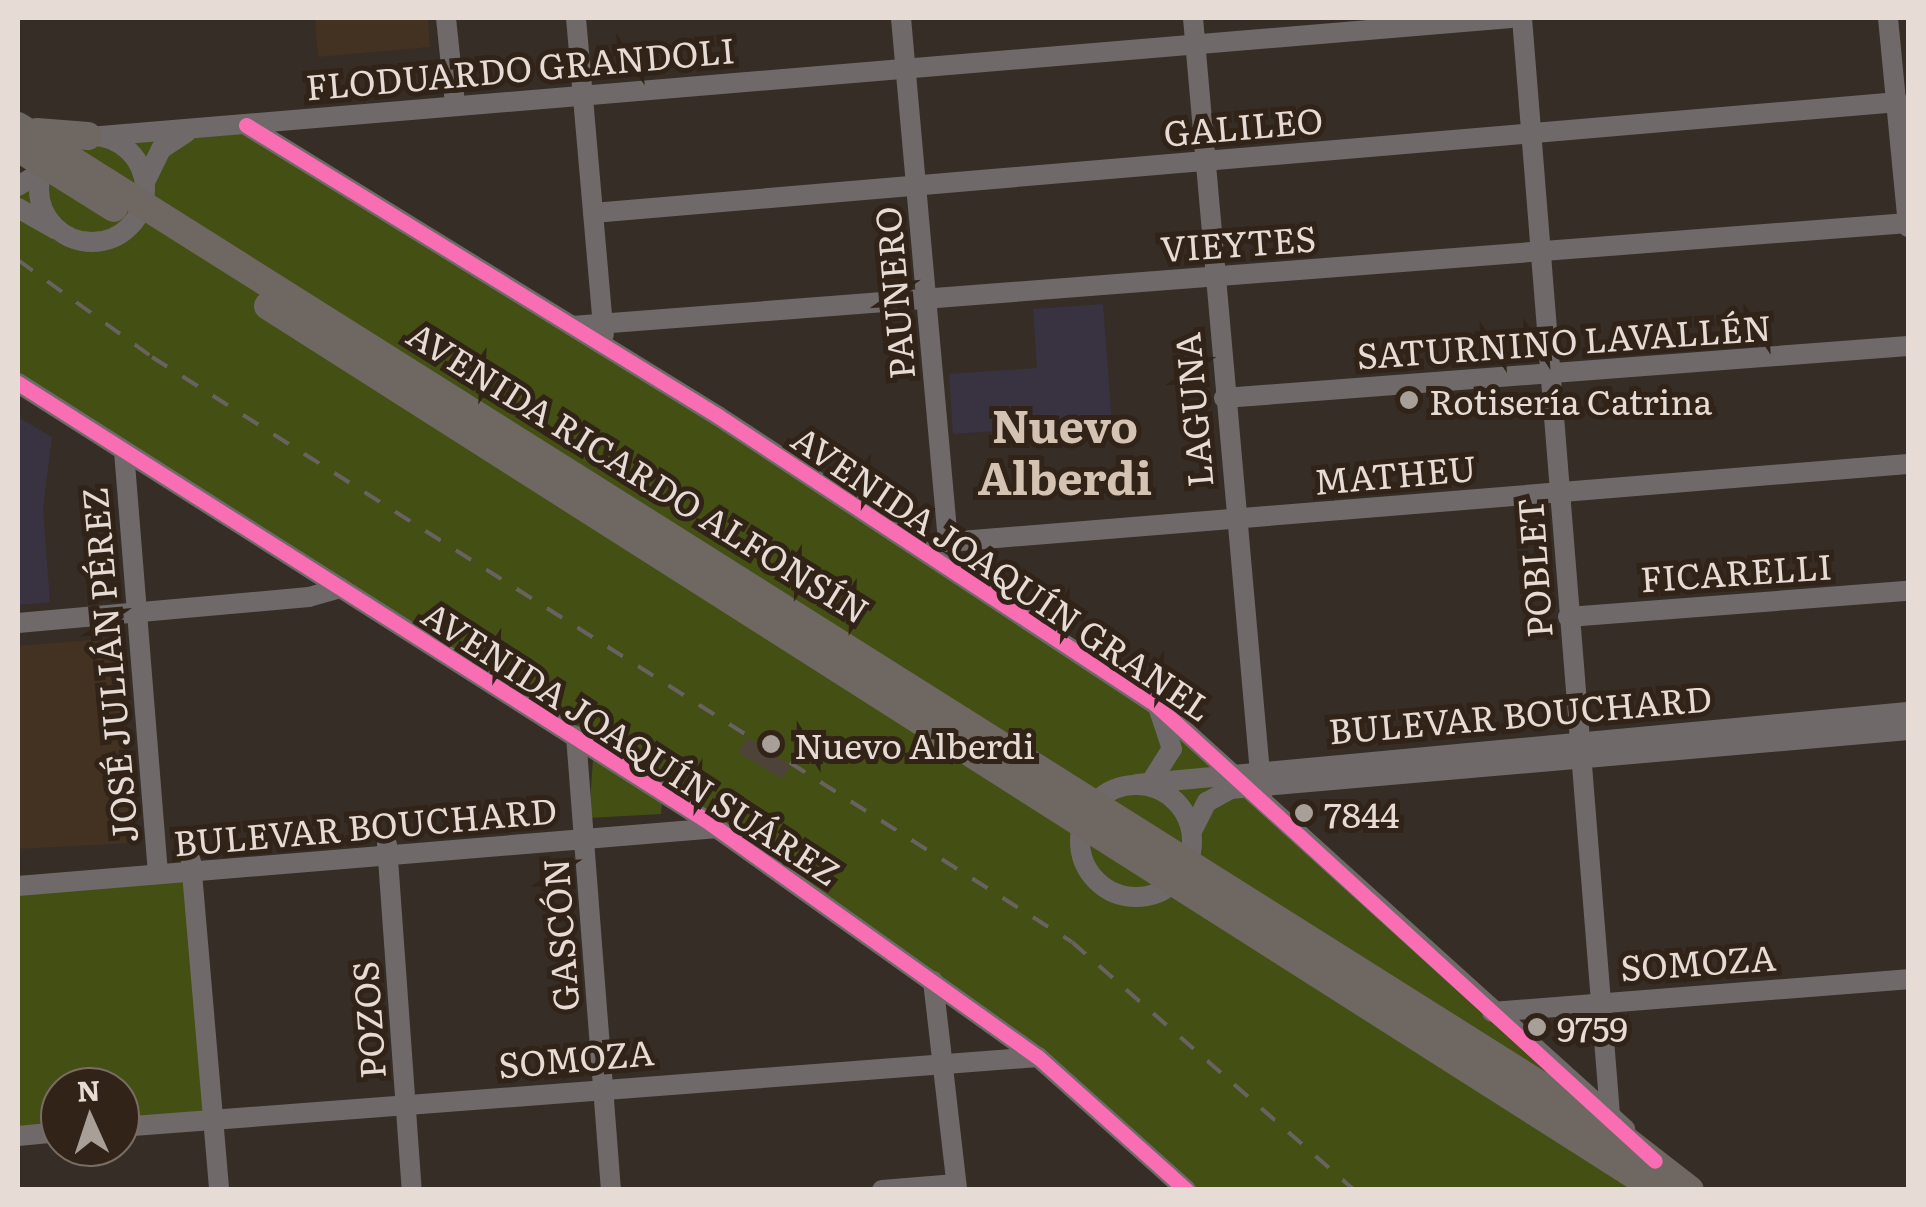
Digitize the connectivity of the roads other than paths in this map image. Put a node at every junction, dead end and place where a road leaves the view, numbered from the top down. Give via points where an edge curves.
1 (446, 18) edge
2 (576, 18) edge
3 (901, 18) edge
4 (1192, 18) edge
5 (1511, 18) edge
6 (1522, 18) edge
7 (1888, 18) edge
8 (1195, 44) junction
9 (905, 68) junction
10 (582, 93) junction
11 (1898, 102) junction
12 (455, 104) junction
13 (246, 124) junction
14 (192, 130) junction
15 (1532, 133) junction
16 (19, 134) edge
17 (94, 136) junction
18 (1204, 161) junction
19 (47, 162) junction
20 (18, 186) edge
21 (916, 186) junction
22 (141, 203) junction
23 (18, 208) edge
24 (594, 213) junction
25 (1908, 224) edge
26 (63, 233) junction
27 (1541, 251) junction
28 (1214, 276) junction
29 (926, 298) junction
30 (603, 324) junction
31 (572, 326) junction
32 (605, 346) junction
33 (1908, 346) edge
34 (1550, 373) junction
35 (18, 384) edge
36 (1224, 398) junction
37 (124, 450) junction
38 (1908, 464) edge
39 (1560, 491) junction
40 (1234, 520) junction
41 (940, 549) junction
42 (341, 588) junction
43 (1908, 591) edge
44 (136, 612) junction
45 (1568, 616) junction
46 (18, 623) edge
47 (1156, 704) junction
48 (1908, 712) edge
49 (1908, 730) edge
50 (576, 736) junction
51 (1580, 750) junction
52 (1235, 771) junction
53 (1144, 783) junction
54 (1258, 784) junction
55 (1088, 812) junction
56 (711, 824) junction
57 (1192, 830) junction
58 (584, 834) junction
59 (387, 851) junction
60 (192, 866) junction
61 (157, 869) junction
62 (1183, 871) junction
63 (18, 876) edge
64 (18, 886) edge
65 (1908, 979) edge
66 (933, 981) junction
67 (1600, 1001) junction
68 (1492, 1012) junction
69 (1038, 1056) junction
70 (942, 1063) junction
71 (603, 1087) junction
72 (406, 1104) junction
73 (1610, 1114) junction
74 (213, 1120) junction
75 (140, 1126) edge
76 (1656, 1161) junction
77 (956, 1187) edge
78 (218, 1190) edge
79 (412, 1190) edge
80 (610, 1190) edge
81 (882, 1190) edge
82 (1186, 1190) edge
83 (1658, 1190) edge
84 (1690, 1190) edge

1 - 12 street
2 - 10 street
3 - 9 street, PAUNERO
4 - 8 street, LAGUNA
5 - 8 street, FLODUARDO GRANDOLI
6 - 15 street, POBLET
7 - 11 street
8 - 9 street, FLODUARDO GRANDOLI
8 - 18 street, LAGUNA
9 - 10 street, FLODUARDO GRANDOLI
9 - 21 street, PAUNERO
10 - 12 street, FLODUARDO GRANDOLI
10 - 24 street
11 - 15 street, GALILEO
11 - 25 street
12 - 13 street, FLODUARDO GRANDOLI
13 - 14 street, FLODUARDO GRANDOLI
13 - 31 street, AVENIDA JOAQUÍN GRANEL
14 - 17 street, FLODUARDO GRANDOLI
14 - 22 street via 161,149
15 - 18 street, GALILEO
15 - 27 street, POBLET
16 - 17 highway
16 - 19 highway, AVENIDA RICARDO ALFONSÍN
17 - 19 street
17 - 22 street, AVENIDA RICARDO ALFONSÍN via 130,152
18 - 21 street, GALILEO
18 - 28 street, LAGUNA
19 - 20 street
19 - 22 highway, AVENIDA RICARDO ALFONSÍN
19 - 26 street via 42,206
21 - 24 street, GALILEO
21 - 29 street, PAUNERO
22 - 26 street via 104,241
22 - 55 highway, AVENIDA RICARDO ALFONSÍN
23 - 26 street
24 - 30 street
25 - 27 street, VIEYTES
27 - 28 street, VIEYTES
27 - 34 street, POBLET
28 - 29 street, VIEYTES
28 - 36 street, LAGUNA
29 - 30 street, VIEYTES
29 - 41 street, PAUNERO
30 - 31 street, VIEYTES
30 - 32 street
31 - 32 street, AVENIDA JOAQUÍN GRANEL
32 - 41 street, AVENIDA JOAQUÍN GRANEL
33 - 34 street, SATURNINO LAVALLÉN
34 - 36 street, SATURNINO LAVALLÉN
34 - 39 street, POBLET
35 - 37 street, AVENIDA JOAQUÍN SUÁREZ
36 - 40 street, LAGUNA
37 - 42 street, AVENIDA JOAQUÍN SUÁREZ
37 - 44 street, JOSÉ JULIÁN PÉREZ
38 - 39 street, MATHEU
39 - 40 street, MATHEU
39 - 45 street, POBLET
40 - 41 street, MATHEU
40 - 54 street, LAGUNA
41 - 47 street, AVENIDA JOAQUÍN GRANEL
42 - 44 street via 310,598
42 - 50 street, AVENIDA JOAQUÍN SUÁREZ
43 - 45 street, FICARELLI
44 - 46 street
44 - 61 street, JOSÉ JULIÁN PÉREZ
45 - 51 street, POBLET
47 - 52 street, AVENIDA JOAQUÍN GRANEL
47 - 53 street via 1172,749
48 - 51 street, BULEVAR BOUCHARD
49 - 51 street, BULEVAR BOUCHARD
50 - 56 street, AVENIDA JOAQUÍN SUÁREZ
50 - 58 street, GASCÓN
51 - 54 street, BULEVAR BOUCHARD
51 - 67 street, POBLET
52 - 53 street
52 - 54 street, AVENIDA JOAQUÍN GRANEL
53 - 55 street
53 - 57 street via 1166,793
54 - 57 street, BULEVAR BOUCHARD via 1218,793
54 - 68 street, AVENIDA JOAQUÍN GRANEL
55 - 62 highway, AVENIDA RICARDO ALFONSÍN
55 - 62 street via 1082,858 1102,886 1135,898
56 - 58 street, BULEVAR BOUCHARD
56 - 66 street, AVENIDA JOAQUÍN SUÁREZ
57 - 62 street
58 - 59 street, BULEVAR BOUCHARD
58 - 71 street, GASCÓN
59 - 60 street, BULEVAR BOUCHARD
59 - 72 street, POZOS
60 - 61 street, BULEVAR BOUCHARD
60 - 74 street
61 - 63 street, BULEVAR BOUCHARD
61 - 64 street, BULEVAR BOUCHARD
62 - 76 highway, AVENIDA RICARDO ALFONSÍN
62 - 83 highway, AVENIDA RICARDO ALFONSÍN
65 - 67 street, SOMOZA
66 - 69 street, AVENIDA JOAQUÍN SUÁREZ
66 - 70 street
67 - 68 street, SOMOZA
67 - 73 street, POBLET
68 - 73 street, AVENIDA JOAQUÍN GRANEL
69 - 70 street, SOMOZA
69 - 82 street, AVENIDA JOAQUÍN SUÁREZ
70 - 71 street, SOMOZA
70 - 77 street
71 - 72 street, SOMOZA
71 - 80 street, GASCÓN
72 - 74 street, SOMOZA
72 - 79 street, POZOS
73 - 76 street, AVENIDA JOAQUÍN GRANEL
74 - 75 street, SOMOZA
74 - 78 street
76 - 84 highway, AVENIDA RICARDO ALFONSÍN
77 - 81 street

